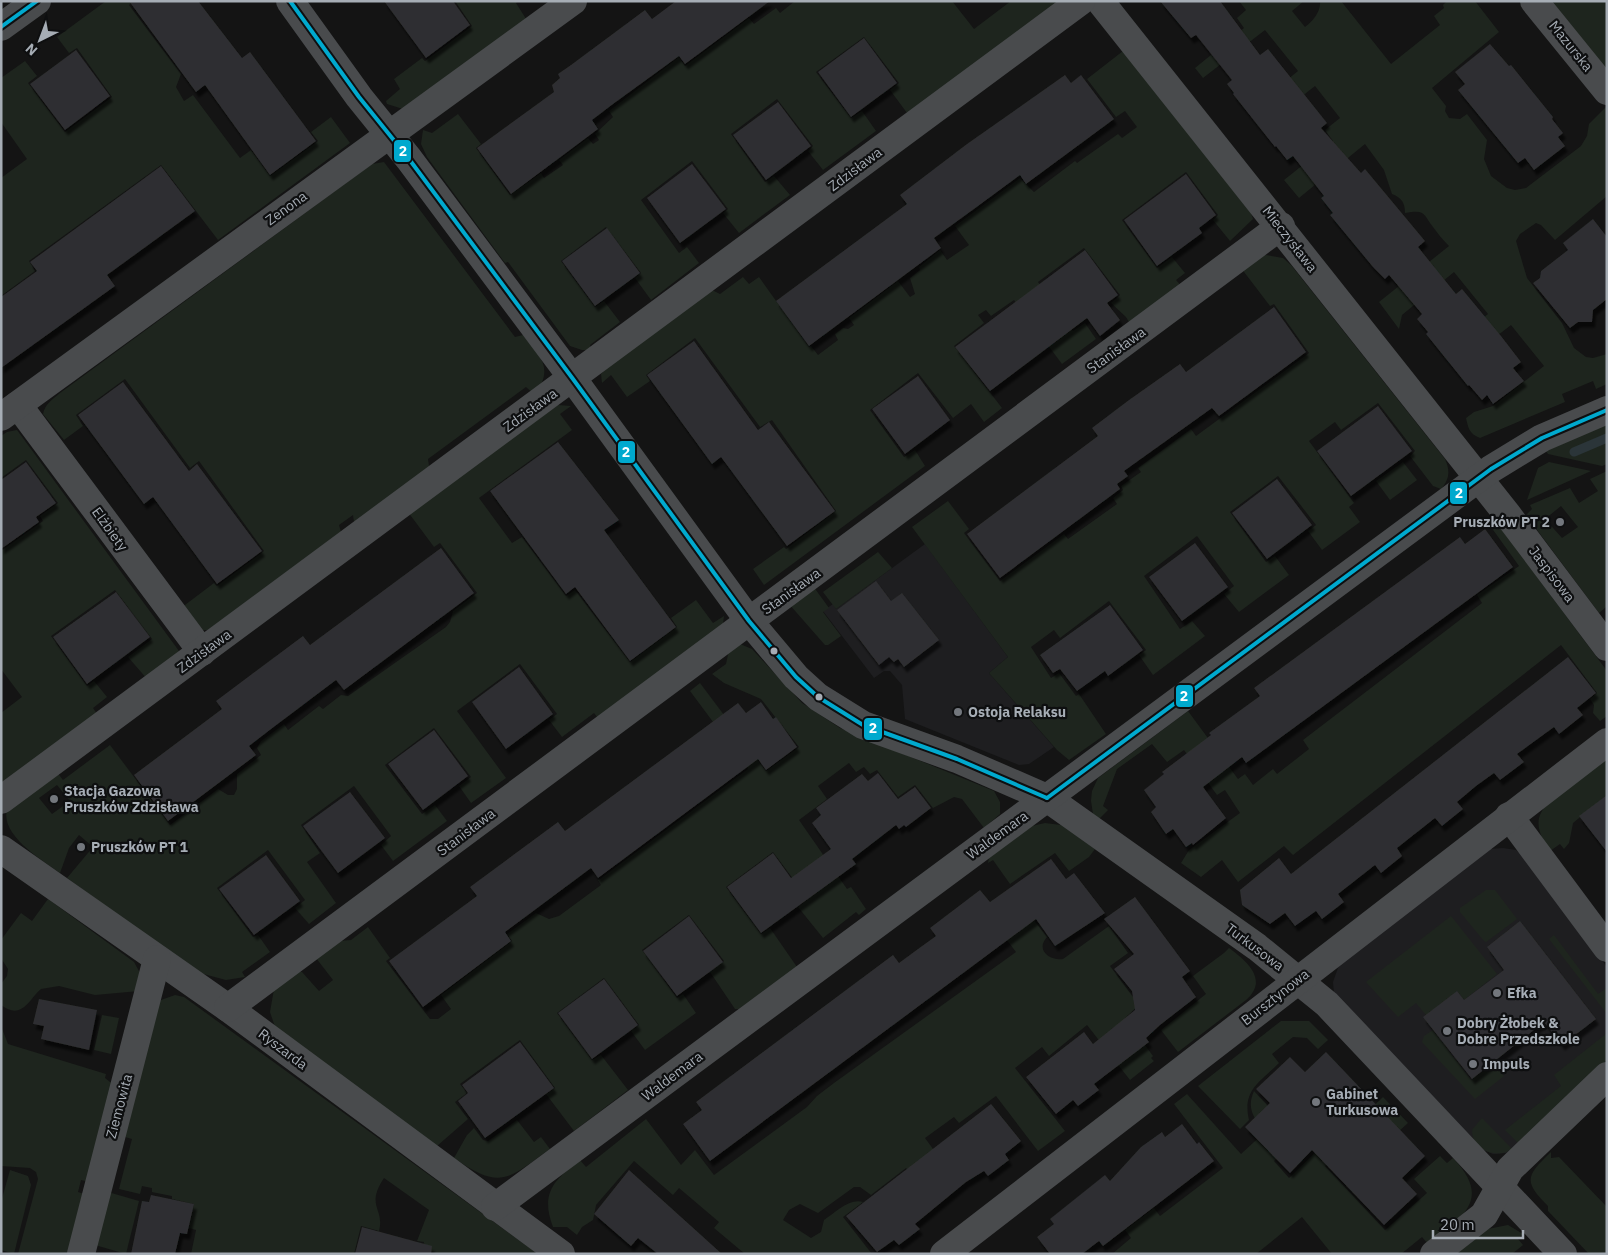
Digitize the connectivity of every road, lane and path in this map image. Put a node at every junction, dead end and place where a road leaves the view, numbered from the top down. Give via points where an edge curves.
1 (37, 1) edge
2 (290, 1) edge
3 (573, 1) edge
4 (1081, 1) edge
5 (1100, 1) edge
6 (1534, 1) edge
7 (1, 27) edge
8 (1607, 91) edge
9 (389, 134) junction
10 (1281, 226) junction
11 (572, 379) junction
12 (1607, 410) edge
13 (10, 411) edge
14 (1479, 478) junction
15 (749, 621) junction
16 (1607, 647) edge
17 (202, 652) junction
18 (1607, 742) edge
19 (1047, 798) junction
20 (1, 800) edge
21 (1509, 816) junction
22 (1, 848) edge
23 (1607, 948) edge
24 (157, 959) junction
25 (1298, 979) junction
26 (228, 1008) junction
27 (1607, 1076) edge
28 (1500, 1189) junction
29 (495, 1207) junction
30 (81, 1254) edge
31 (561, 1254) edge
32 (944, 1254) edge
33 (1434, 1254) edge
34 (1563, 1254) edge

1 - 7 street
2 - 9 street, Turkusowa
3 - 9 street, Zenona
4 - 11 street, Zdzisława
5 - 10 street, Mieczysława
6 - 8 street, Mazurska
9 - 11 street, Turkusowa
9 - 13 street, Zenona
10 - 14 street, Mieczysława
10 - 15 street, Stanisława
11 - 15 street, Turkusowa
11 - 17 street, Zdzisława
12 - 14 street, Waldemara via 1531,444
13 - 17 street, Elżbiety
14 - 16 street, Jaspisowa
14 - 19 street, Waldemara
15 - 19 street, Turkusowa via 796,677 839,712 863,725 957,759
15 - 26 street, Stanisława
17 - 20 street, Zdzisława
18 - 21 street, Bursztynowa
19 - 25 street, Turkusowa
19 - 29 street, Waldemara
21 - 23 street
21 - 25 street, Bursztynowa
22 - 24 street, Ryszarda
24 - 26 street, Ryszarda
24 - 30 street, Ziemowita
25 - 28 street, Turkusowa via 1331,1008
25 - 32 street, Bursztynowa
26 - 29 street, Ryszarda
27 - 28 street via 1510,1169
28 - 33 street via 1484,1215
28 - 34 street, Turkusowa
29 - 31 street, Ryszarda

